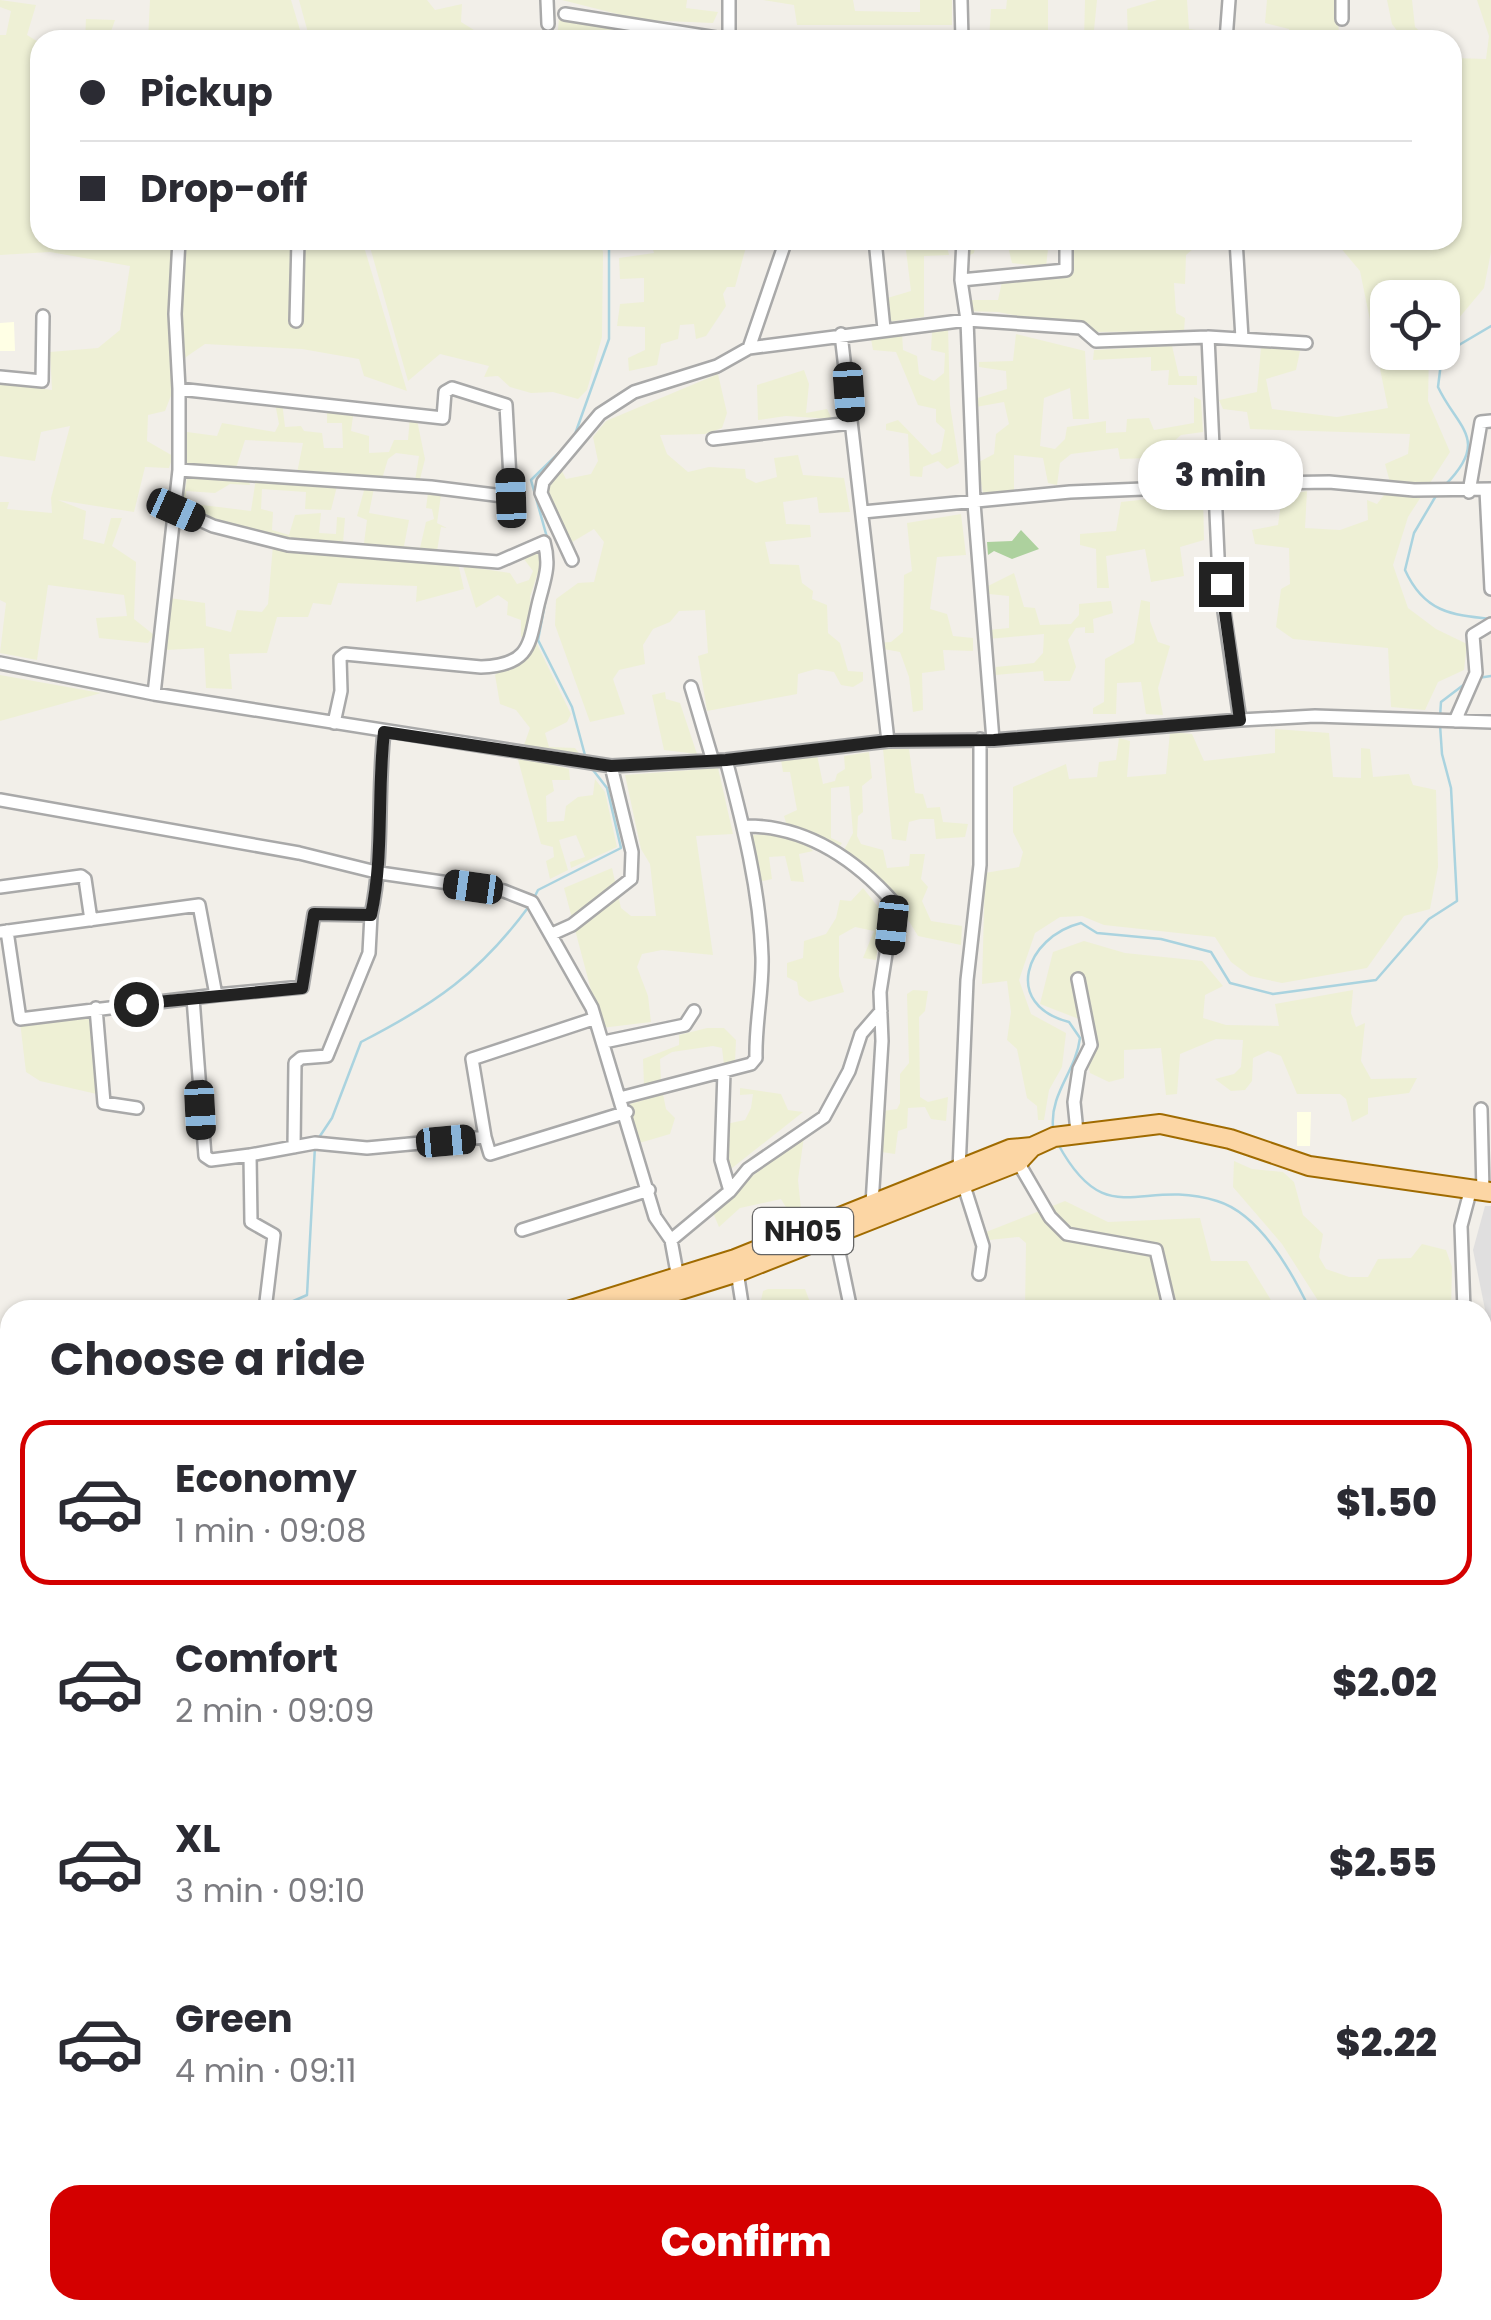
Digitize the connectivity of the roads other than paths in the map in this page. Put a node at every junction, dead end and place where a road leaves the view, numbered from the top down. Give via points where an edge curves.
1 (547, 0) edge
2 (729, 0) edge
3 (961, 0) edge
4 (1229, 0) edge
5 (1342, 0) edge
6 (565, 14) dead end
7 (1342, 19) dead end
8 (548, 24) dead end
9 (667, 30) edge
10 (730, 30) edge
11 (962, 30) edge
12 (1227, 30) edge
13 (178, 250) edge
14 (298, 250) edge
15 (783, 250) edge
16 (876, 250) edge
17 (962, 250) edge
18 (1066, 250) edge
19 (1237, 250) edge
20 (961, 280) junction
21 (43, 316) dead end
22 (968, 320) junction
23 (296, 322) dead end
24 (884, 328) junction
25 (841, 334) junction
26 (1208, 337) junction
27 (1242, 338) junction
28 (1306, 343) dead end
29 (750, 348) junction
30 (0, 377) edge
31 (179, 389) junction
32 (1491, 421) edge
33 (851, 423) junction
34 (713, 439) dead end
35 (179, 470) junction
36 (1217, 485) junction
37 (1488, 490) edge
38 (1469, 492) junction
39 (974, 503) junction
40 (176, 510) junction
41 (864, 512) junction
42 (572, 560) dead end
43 (1491, 590) edge
44 (1491, 624) edge
45 (0, 663) edge
46 (690, 687) dead end
47 (154, 694) junction
48 (1240, 720) junction
49 (1455, 721) junction
50 (1491, 722) edge
51 (334, 723) junction
52 (384, 732) junction
53 (987, 740) junction
54 (888, 741) junction
55 (712, 758) junction
56 (726, 760) junction
57 (611, 766) junction
58 (0, 800) edge
59 (744, 826) junction
60 (380, 873) junction
61 (0, 888) edge
62 (371, 915) junction
63 (91, 920) junction
64 (3, 932) edge
65 (552, 934) junction
66 (1078, 980) dead end
67 (216, 995) junction
68 (193, 998) junction
69 (96, 1008) junction
70 (694, 1011) dead end
71 (881, 1011) junction
72 (593, 1019) junction
73 (604, 1042) junction
74 (724, 1072) junction
75 (620, 1098) junction
76 (138, 1108) dead end
77 (1481, 1109) dead end
78 (627, 1112) junction
79 (1076, 1132) junction
80 (484, 1138) junction
81 (294, 1146) junction
82 (1032, 1147) junction
83 (250, 1156) junction
84 (1018, 1162) junction
85 (961, 1176) junction
86 (648, 1190) junction
87 (730, 1191) junction
88 (1481, 1192) edge
89 (872, 1204) junction
90 (522, 1230) dead end
91 (835, 1232) junction
92 (671, 1240) junction
93 (736, 1266) junction
94 (979, 1274) dead end
95 (678, 1278) junction
96 (266, 1300) edge
97 (604, 1300) edge
98 (644, 1300) edge
99 (741, 1300) edge
100 (849, 1300) edge
101 (1169, 1300) edge
102 (1464, 1300) edge

1 - 8 street
2 - 10 street
3 - 11 street
4 - 12 street
5 - 7 street
6 - 9 street
13 - 31 street
14 - 23 street
15 - 29 street
16 - 24 street
17 - 20 street
18 - 20 street via 1066,270
19 - 27 street
20 - 22 street
21 - 30 street via 42,382
22 - 24 street
22 - 26 street via 1081,328 1096,342
22 - 39 street
24 - 25 street
25 - 29 street
25 - 33 street
26 - 27 street
26 - 36 street
27 - 28 street
29 - 42 street via 717,366 634,392 600,414 541,493
31 - 35 street
31 - 35 street via 444,418 445,392 452,388 494,398 506,406 511,498 431,486
32 - 38 street via 1481,422
33 - 34 street
33 - 41 street
35 - 40 street
36 - 38 street via 1329,482
36 - 39 street
36 - 48 street via 1220,578
37 - 38 street
37 - 43 street
39 - 41 street
39 - 53 street
40 - 47 street
40 - 51 street via 288,545 498,562 544,542 551,564 536,630 524,651 503,666 481,667 345,654
41 - 54 street
44 - 49 street via 1473,635 1476,673
45 - 47 street
46 - 55 street
47 - 51 street
48 - 49 street
48 - 53 street
49 - 50 street
51 - 52 street
52 - 57 street
52 - 60 street
53 - 54 street
53 - 85 street via 967,980
54 - 56 street
55 - 56 street
55 - 57 street
56 - 59 street
57 - 65 street via 632,852 631,879
58 - 60 street
59 - 71 street via 810,836 873,880 894,904
59 - 74 street via 762,961 756,1058
60 - 62 street
60 - 65 street via 504,892 532,902
61 - 63 street via 81,876
62 - 67 street via 314,914 302,988
62 - 81 street via 368,953 327,1056 294,1063
63 - 64 street
63 - 67 street via 199,905
64 - 69 street via 20,1018
65 - 72 street
66 - 79 street via 1091,1046 1079,1070
67 - 68 street
68 - 69 street
68 - 83 street via 205,1156
69 - 76 street via 104,1103
70 - 73 street via 685,1026
71 - 87 street via 861,1034 824,1117 748,1169
71 - 89 street
72 - 73 street
72 - 80 street via 472,1060
73 - 75 street
74 - 75 street
74 - 87 street via 721,1160
75 - 78 street
77 - 88 street
78 - 80 street via 490,1154
78 - 86 street
79 - 82 main road, NH05
79 - 88 main road, NH05 via 1160,1124 1309,1166
80 - 81 street via 367,1148
81 - 83 street
82 - 84 main road, NH05
82 - 85 main road, NH05 via 1020,1146
83 - 96 street via 251,1222 274,1235
84 - 85 main road, NH05
84 - 101 street via 1067,1234 1156,1250
85 - 89 main road, NH05
85 - 91 main road, NH05
85 - 94 street via 983,1246
86 - 90 street
86 - 92 street
87 - 92 street
88 - 102 street via 1461,1226
89 - 93 main road, NH05
91 - 93 main road, NH05
91 - 100 street
92 - 95 street
93 - 95 main road, NH05
93 - 98 main road, NH05
93 - 99 street
95 - 97 main road, NH05

